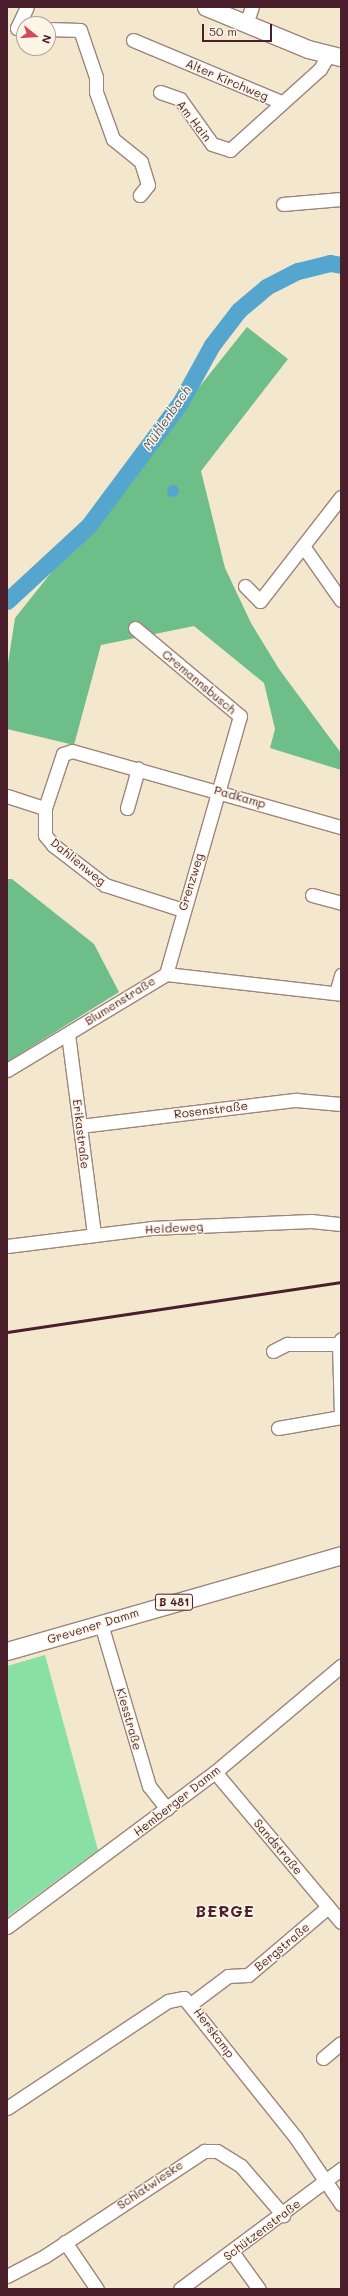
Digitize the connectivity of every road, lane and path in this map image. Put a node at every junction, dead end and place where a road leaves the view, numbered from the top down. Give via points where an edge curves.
1 (206, 7) edge
2 (252, 7) edge
3 (246, 24) junction
4 (56, 29) edge
5 (133, 40) dead end
6 (334, 56) edge
7 (160, 92) dead end
8 (281, 102) junction
9 (140, 195) dead end
10 (341, 199) edge
11 (283, 204) dead end
12 (341, 497) edge
13 (303, 546) junction
14 (246, 586) dead end
15 (341, 600) edge
16 (135, 628) dead end
17 (72, 751) joint
18 (138, 769) junction
19 (220, 791) junction
20 (7, 796) edge
21 (45, 808) junction
22 (127, 808) dead end
23 (341, 827) edge
24 (312, 895) dead end
25 (341, 903) edge
26 (183, 910) junction
27 (166, 974) junction
28 (341, 975) edge
29 (338, 994) edge
30 (68, 1034) junction
31 (7, 1070) edge
32 (341, 1104) edge
33 (80, 1126) junction
34 (341, 1224) edge
35 (94, 1234) junction
36 (7, 1246) edge
37 (340, 1341) edge
38 (273, 1351) dead end
39 (341, 1417) edge
40 (278, 1428) dead end
41 (341, 1555) edge
42 (101, 1624) junction
43 (7, 1651) edge
44 (341, 1666) edge
45 (215, 1772) junction
46 (166, 1809) junction
47 (334, 1907) edge
48 (341, 1922) edge
49 (7, 1927) edge
50 (192, 2003) junction
51 (341, 2043) edge
52 (323, 2058) dead end
53 (7, 2108) edge
54 (341, 2169) edge
55 (327, 2180) junction
56 (341, 2204) edge
57 (283, 2215) junction
58 (65, 2242) junction
59 (233, 2253) junction
60 (7, 2276) edge
61 (97, 2289) edge
62 (180, 2289) edge
63 (259, 2289) edge

1 - 3 main road
2 - 3 street
3 - 6 main road
4 - 9 street via 80,30 96,77 96,92 113,139 142,162 148,185
5 - 8 street, Alter Kirchweg
6 - 8 street, Alter Kirchweg
7 - 8 street, Am Hain via 180,99 201,132 222,150 236,145
10 - 11 street
12 - 13 street
13 - 14 street via 260,601
13 - 15 street
16 - 19 street, Cremannsbusch via 240,716
17 - 18 street, Padkamp
17 - 21 street, Dahlienweg via 62,754
18 - 19 street, Padkamp
18 - 22 street
19 - 23 street, Padkamp
19 - 26 street, Grenzweg
20 - 21 street
21 - 26 street, Dahlienweg via 45,834 53,845 105,885
24 - 25 street
26 - 27 street, Grenzweg
27 - 29 street, Blumenstraße
27 - 30 street, Blumenstraße
28 - 29 street
30 - 31 street, Blumenstraße
30 - 33 street, Erikastraße
32 - 33 street, Rosenstraße via 296,1100
33 - 35 street, Erikastraße
34 - 35 street, Heideweg via 311,1221
35 - 36 street, Heideweg
37 - 38 street via 287,1344
37 - 39 street
39 - 40 street
41 - 42 main road, Grevener Damm / B 481
42 - 43 main road, Grevener Damm / B 481
42 - 46 street, Kiesstraße via 149,1786
44 - 45 street, Hemberger Damm
45 - 46 street, Hemberger Damm
45 - 47 street, Sandstraße
46 - 49 street, Hemberger Damm
47 - 48 street, Sandstraße
47 - 50 street, Bergstraße via 248,1975 228,1976
50 - 53 street, Herskamp via 184,1998 174,1998
50 - 55 street, Herskamp
51 - 52 street
54 - 55 street, Schützenstraße
55 - 56 street, Herskamp
55 - 57 street, Schützenstraße
57 - 58 street, Schlatwieske via 241,2166 217,2151 204,2151
57 - 59 street, Schützenstraße
58 - 60 street, Schlatwieske
58 - 61 street
59 - 62 street, Schützenstraße
59 - 63 street

